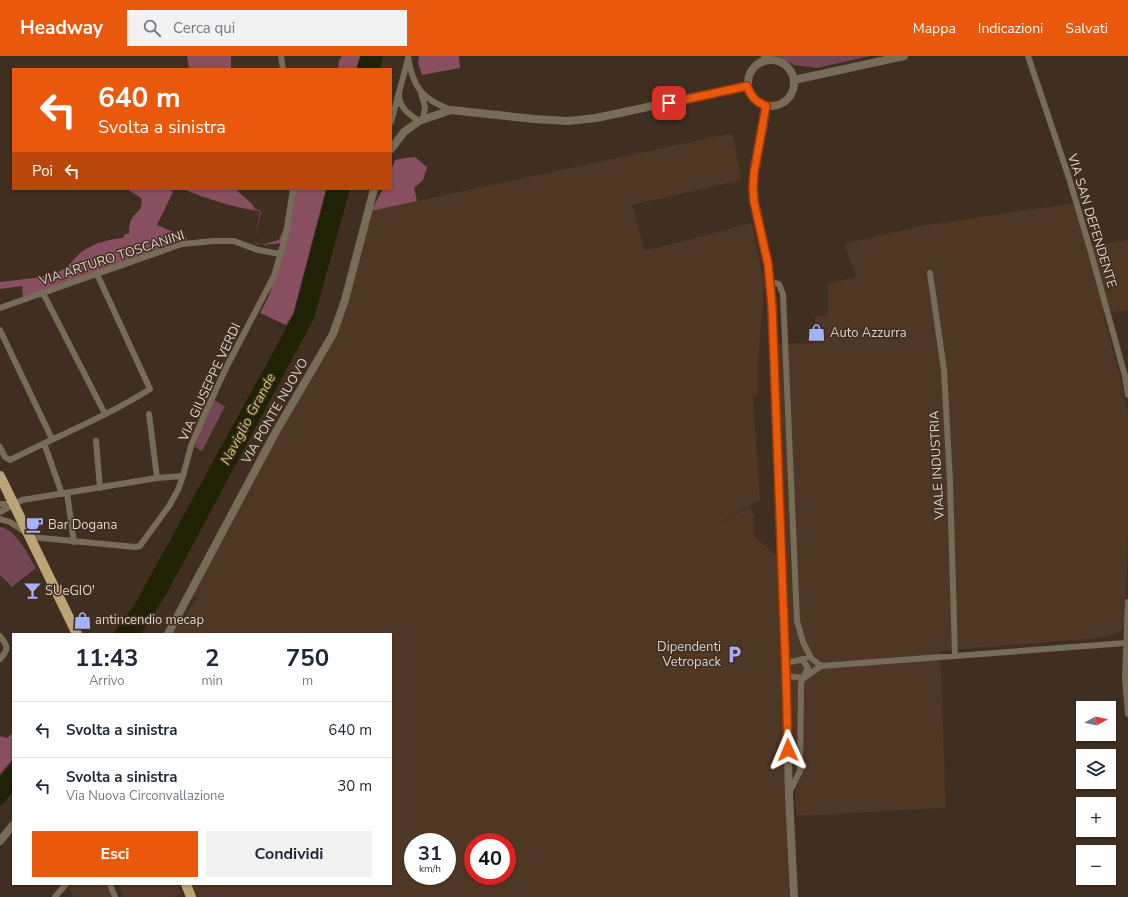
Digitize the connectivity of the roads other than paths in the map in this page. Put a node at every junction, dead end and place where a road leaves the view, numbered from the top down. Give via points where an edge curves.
1 (281, 56) edge
2 (904, 56) edge
3 (1028, 56) edge
4 (408, 57) edge
5 (766, 58) edge
6 (283, 68) edge
7 (794, 80) junction
8 (747, 86) junction
9 (399, 88) junction
10 (420, 90) junction
11 (766, 106) junction
12 (451, 110) junction
13 (392, 118) edge
14 (421, 120) junction
15 (392, 148) edge
16 (294, 190) edge
17 (374, 190) edge
18 (280, 254) junction
19 (930, 273) dead end
20 (97, 274) junction
21 (770, 282) junction
22 (43, 293) junction
23 (0, 308) edge
24 (0, 330) edge
25 (1128, 395) edge
26 (105, 414) junction
27 (149, 414) dead end
28 (52, 439) junction
29 (96, 442) dead end
30 (44, 443) junction
31 (0, 447) edge
32 (0, 476) edge
33 (183, 476) junction
34 (156, 478) junction
35 (100, 488) junction
36 (64, 494) junction
37 (0, 504) edge
38 (14, 504) junction
39 (0, 512) edge
40 (0, 519) edge
41 (30, 536) junction
42 (74, 542) junction
43 (1128, 602) edge
44 (77, 633) edge
45 (169, 633) edge
46 (0, 636) edge
47 (1126, 644) junction
48 (956, 656) junction
49 (811, 658) junction
50 (0, 659) edge
51 (802, 659) junction
52 (786, 663) junction
53 (821, 666) junction
54 (786, 676) junction
55 (804, 678) junction
56 (1128, 714) edge
57 (789, 795) junction
58 (12, 826) edge
59 (0, 841) edge
60 (65, 885) edge
61 (110, 885) edge
62 (186, 885) edge
63 (55, 897) edge
64 (115, 897) edge
65 (191, 897) edge
66 (794, 897) edge

1 - 6 street
2 - 7 street
3 - 25 street, VIA SAN DEFENDENTE via 1090,249
4 - 9 street
4 - 10 street via 411,74
5 - 7 street via 782,63 792,73
5 - 8 street via 754,66
7 - 11 street via 794,87 787,100 774,107
8 - 11 street via 754,100
8 - 12 street via 596,118 568,121
9 - 13 street
9 - 14 street via 399,100 404,110
10 - 12 street via 431,101
10 - 14 street via 425,107
11 - 21 street via 753,187
12 - 14 street
14 - 15 street via 404,132
16 - 18 street, VIA GIUSEPPE VERDI
17 - 45 street, VIA PONTE NUOVO via 345,300 333,334 274,435
18 - 20 street, VIA ARTURO TOSCANINI via 258,250 234,241 182,244
18 - 33 street, VIA GIUSEPPE VERDI via 274,276 227,366 191,446
19 - 48 street, VIALE INDUSTRIA via 944,370
20 - 22 street, VIA ARTURO TOSCANINI
20 - 26 street via 150,388 127,404
21 - 49 street via 779,284 783,294 798,621 803,642
21 - 52 street
22 - 23 street, VIA ARTURO TOSCANINI
22 - 26 street
24 - 28 street
26 - 28 street
27 - 34 street
28 - 30 street
29 - 35 street
30 - 31 street via 10,460 5,457
30 - 36 street
32 - 38 main road
33 - 34 street
33 - 42 street, VIA GIUSEPPE VERDI via 169,506 140,546
34 - 35 street
35 - 36 street
36 - 38 street via 22,500
36 - 42 street
37 - 38 street
38 - 39 street
38 - 41 main road
40 - 41 street via 16,525
41 - 42 street, VIA GIUSEPPE VERDI
41 - 44 main road
43 - 47 street
46 - 50 street via 7,649
47 - 48 street
47 - 56 street
48 - 53 street
49 - 51 street
49 - 53 street
51 - 52 street
51 - 55 street via 808,668
52 - 54 street
53 - 55 street
54 - 55 street
54 - 57 street
55 - 57 street via 801,683 800,771
57 - 66 street
58 - 59 street
60 - 63 street
61 - 64 street
62 - 65 main road

